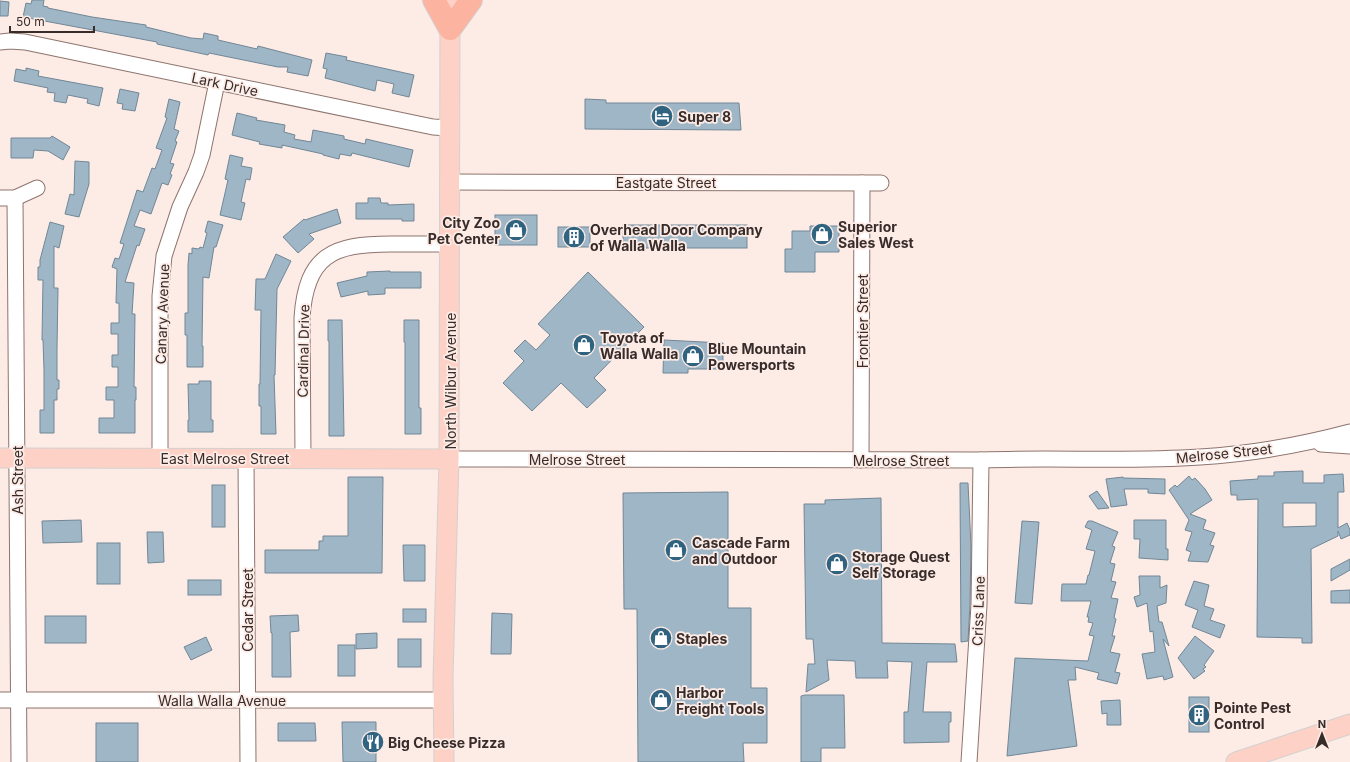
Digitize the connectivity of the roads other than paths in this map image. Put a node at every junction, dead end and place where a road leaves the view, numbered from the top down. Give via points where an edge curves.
1 (434, 0) edge
2 (450, 0) edge
3 (471, 0) edge
4 (450, 29) junction
5 (0, 42) edge
6 (217, 82) junction
7 (450, 128) junction
8 (450, 182) junction
9 (862, 183) junction
10 (881, 183) dead end
11 (37, 188) dead end
12 (0, 198) edge
13 (15, 198) junction
14 (450, 244) junction
15 (1350, 432) edge
16 (1304, 443) junction
17 (1350, 446) edge
18 (8, 458) edge
19 (160, 458) junction
20 (246, 458) junction
21 (303, 458) junction
22 (449, 459) junction
23 (862, 460) junction
24 (981, 460) junction
25 (0, 700) edge
26 (18, 700) junction
27 (247, 700) junction
28 (444, 700) junction
29 (1350, 724) edge
30 (18, 762) edge
31 (248, 762) edge
32 (444, 762) edge
33 (969, 762) edge
34 (1236, 762) edge

1 - 4 highway
2 - 4 main road, North Wilbur Avenue
3 - 4 highway
4 - 7 main road, North Wilbur Avenue
5 - 6 street, Lark Drive via 24,42
6 - 7 street, Lark Drive via 433,127
6 - 19 street, Canary Avenue via 202,155 180,207 164,256 160,296
7 - 8 main road, North Wilbur Avenue
8 - 9 street, Eastgate Street
8 - 14 main road, North Wilbur Avenue
9 - 10 street, Eastgate Street
9 - 23 street, Frontier Street
11 - 13 street
12 - 13 street
13 - 18 street, Ash Street
14 - 21 street, Cardinal Drive via 352,246 339,250 317,266 308,282 303,300
14 - 22 main road, North Wilbur Avenue
15 - 16 street, Melrose Street
16 - 17 street
16 - 24 street, Melrose Street via 1245,453 1181,458
18 - 19 main road, East Melrose Street
18 - 26 street, Ash Street
19 - 20 main road, East Melrose Street
20 - 21 main road, East Melrose Street
20 - 27 street, Cedar Street
21 - 22 main road, East Melrose Street
22 - 23 street, Melrose Street
22 - 28 main road, North Wilbur Avenue
23 - 24 street, Melrose Street
24 - 33 street, Criss Lane via 979,605
25 - 26 street, Walla Walla Avenue
26 - 27 street, Walla Walla Avenue
26 - 30 street, Ash Street
27 - 28 street, Walla Walla Avenue
27 - 31 street, Cedar Street
28 - 32 main road, North Wilbur Avenue
29 - 34 main road

